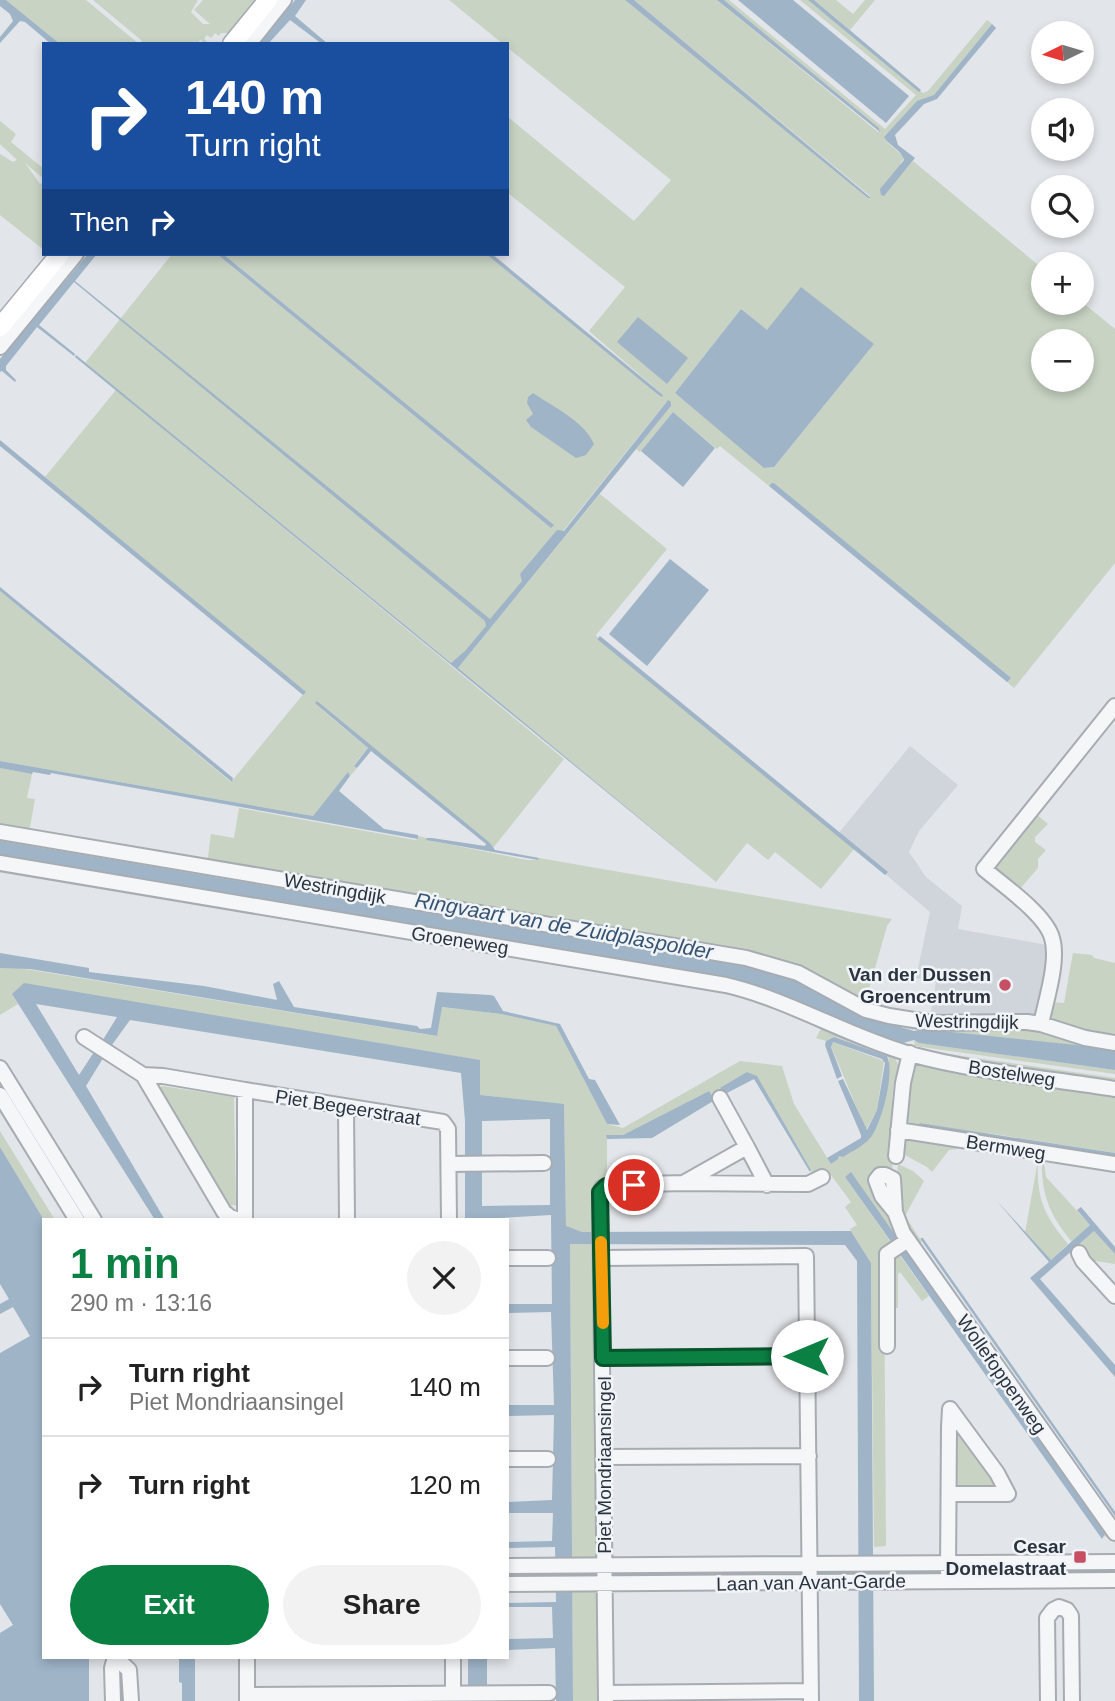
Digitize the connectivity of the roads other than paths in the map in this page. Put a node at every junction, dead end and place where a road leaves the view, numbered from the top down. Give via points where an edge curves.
1 (268, 0) edge
2 (284, 0) edge
3 (234, 42) edge
4 (251, 42) edge
5 (58, 256) edge
6 (74, 256) edge
7 (0, 327) edge
8 (0, 347) edge
9 (1115, 706) edge
10 (0, 832) edge
11 (0, 863) edge
12 (1041, 1024) junction
13 (84, 1037) dead end
14 (1115, 1043) edge
15 (910, 1053) junction
16 (0, 1068) edge
17 (143, 1075) junction
18 (1115, 1089) edge
19 (245, 1090) junction
20 (0, 1096) edge
21 (720, 1098) dead end
22 (346, 1107) junction
23 (898, 1130) junction
24 (747, 1147) junction
25 (896, 1156) dead end
26 (544, 1163) dead end
27 (454, 1164) junction
28 (1115, 1164) edge
29 (822, 1177) dead end
30 (683, 1183) junction
31 (767, 1185) junction
32 (895, 1212) dead end
33 (76, 1218) edge
34 (93, 1218) edge
35 (235, 1218) edge
36 (245, 1218) edge
37 (347, 1218) edge
38 (449, 1218) edge
39 (900, 1245) junction
40 (602, 1252) junction
41 (1079, 1253) dead end
42 (509, 1258) edge
43 (548, 1258) dead end
44 (1115, 1296) edge
45 (887, 1346) dead end
46 (807, 1356) junction
47 (509, 1358) edge
48 (547, 1358) dead end
49 (603, 1358) junction
50 (809, 1456) junction
51 (603, 1457) junction
52 (509, 1459) edge
53 (548, 1459) dead end
54 (949, 1494) junction
55 (1115, 1533) edge
56 (1113, 1560) edge
57 (948, 1562) junction
58 (1057, 1562) junction
59 (604, 1564) junction
60 (810, 1564) junction
61 (509, 1566) edge
62 (948, 1580) junction
63 (1058, 1580) junction
64 (1115, 1580) edge
65 (810, 1582) junction
66 (509, 1584) edge
67 (604, 1585) junction
68 (1059, 1607) junction
69 (1048, 1649) junction
70 (1071, 1649) junction
71 (114, 1659) edge
72 (117, 1659) edge
73 (247, 1659) edge
74 (453, 1659) edge
75 (550, 1693) dead end
76 (456, 1695) edge
77 (811, 1696) edge
78 (606, 1697) edge
79 (247, 1698) edge
80 (113, 1701) edge
81 (131, 1701) edge
82 (1048, 1701) edge
83 (1072, 1701) edge

1 - 3 main road
2 - 4 street
5 - 7 main road
6 - 8 street
9 - 12 street via 984,869 1041,919 1052,935 1054,957
10 - 12 street, Westringdijk via 746,958 798,973 866,1010 908,1020
11 - 15 street, Groeneweg via 726,985
12 - 14 street, Westringdijk
13 - 17 street
15 - 18 street, Bostelweg
15 - 23 street
16 - 34 street
17 - 19 street, Piet Begeerstraat
17 - 35 street via 224,1212
19 - 22 street, Piet Begeerstraat
19 - 36 street
20 - 33 street
21 - 24 street
22 - 27 street, Piet Begeerstraat via 443,1122
22 - 37 street
23 - 25 street
23 - 28 street, Bermweg
24 - 30 street
24 - 31 street
26 - 27 street
27 - 38 street
29 - 31 street via 808,1184
30 - 31 street
30 - 40 street, Piet Mondriaansingel via 602,1188
32 - 39 street, Wollefoppenweg
39 - 45 street via 887,1254
39 - 55 street, Wollefoppenweg
40 - 46 street via 806,1256
40 - 49 street, Piet Mondriaansingel
41 - 44 street
42 - 43 street
46 - 49 street
46 - 50 street
47 - 48 street
49 - 51 street, Piet Mondriaansingel
50 - 51 street
50 - 60 street
51 - 59 street, Piet Mondriaansingel
52 - 53 street
54 - 54 street via 949,1427 950,1409 1008,1494
54 - 57 street
56 - 58 street, Laan van Avant-Garde
57 - 58 street, Laan van Avant-Garde
57 - 60 street, Laan van Avant-Garde
57 - 62 street
58 - 63 street
59 - 60 street, Laan van Avant-Garde
59 - 61 street, Laan van Avant-Garde
59 - 67 street, Piet Mondriaansingel
60 - 65 street
62 - 63 street, Laan van Avant-Garde
62 - 65 street, Laan van Avant-Garde
63 - 64 street, Laan van Avant-Garde
63 - 68 street
65 - 67 street, Laan van Avant-Garde
65 - 77 street
66 - 67 street, Laan van Avant-Garde
67 - 78 street, Piet Mondriaansingel
68 - 69 street via 1047,1618
68 - 70 street via 1071,1616
69 - 70 street
69 - 82 street
70 - 83 street
71 - 80 street
72 - 81 street via 130,1670
73 - 79 street
74 - 76 street
75 - 76 street
76 - 79 street
77 - 78 street

